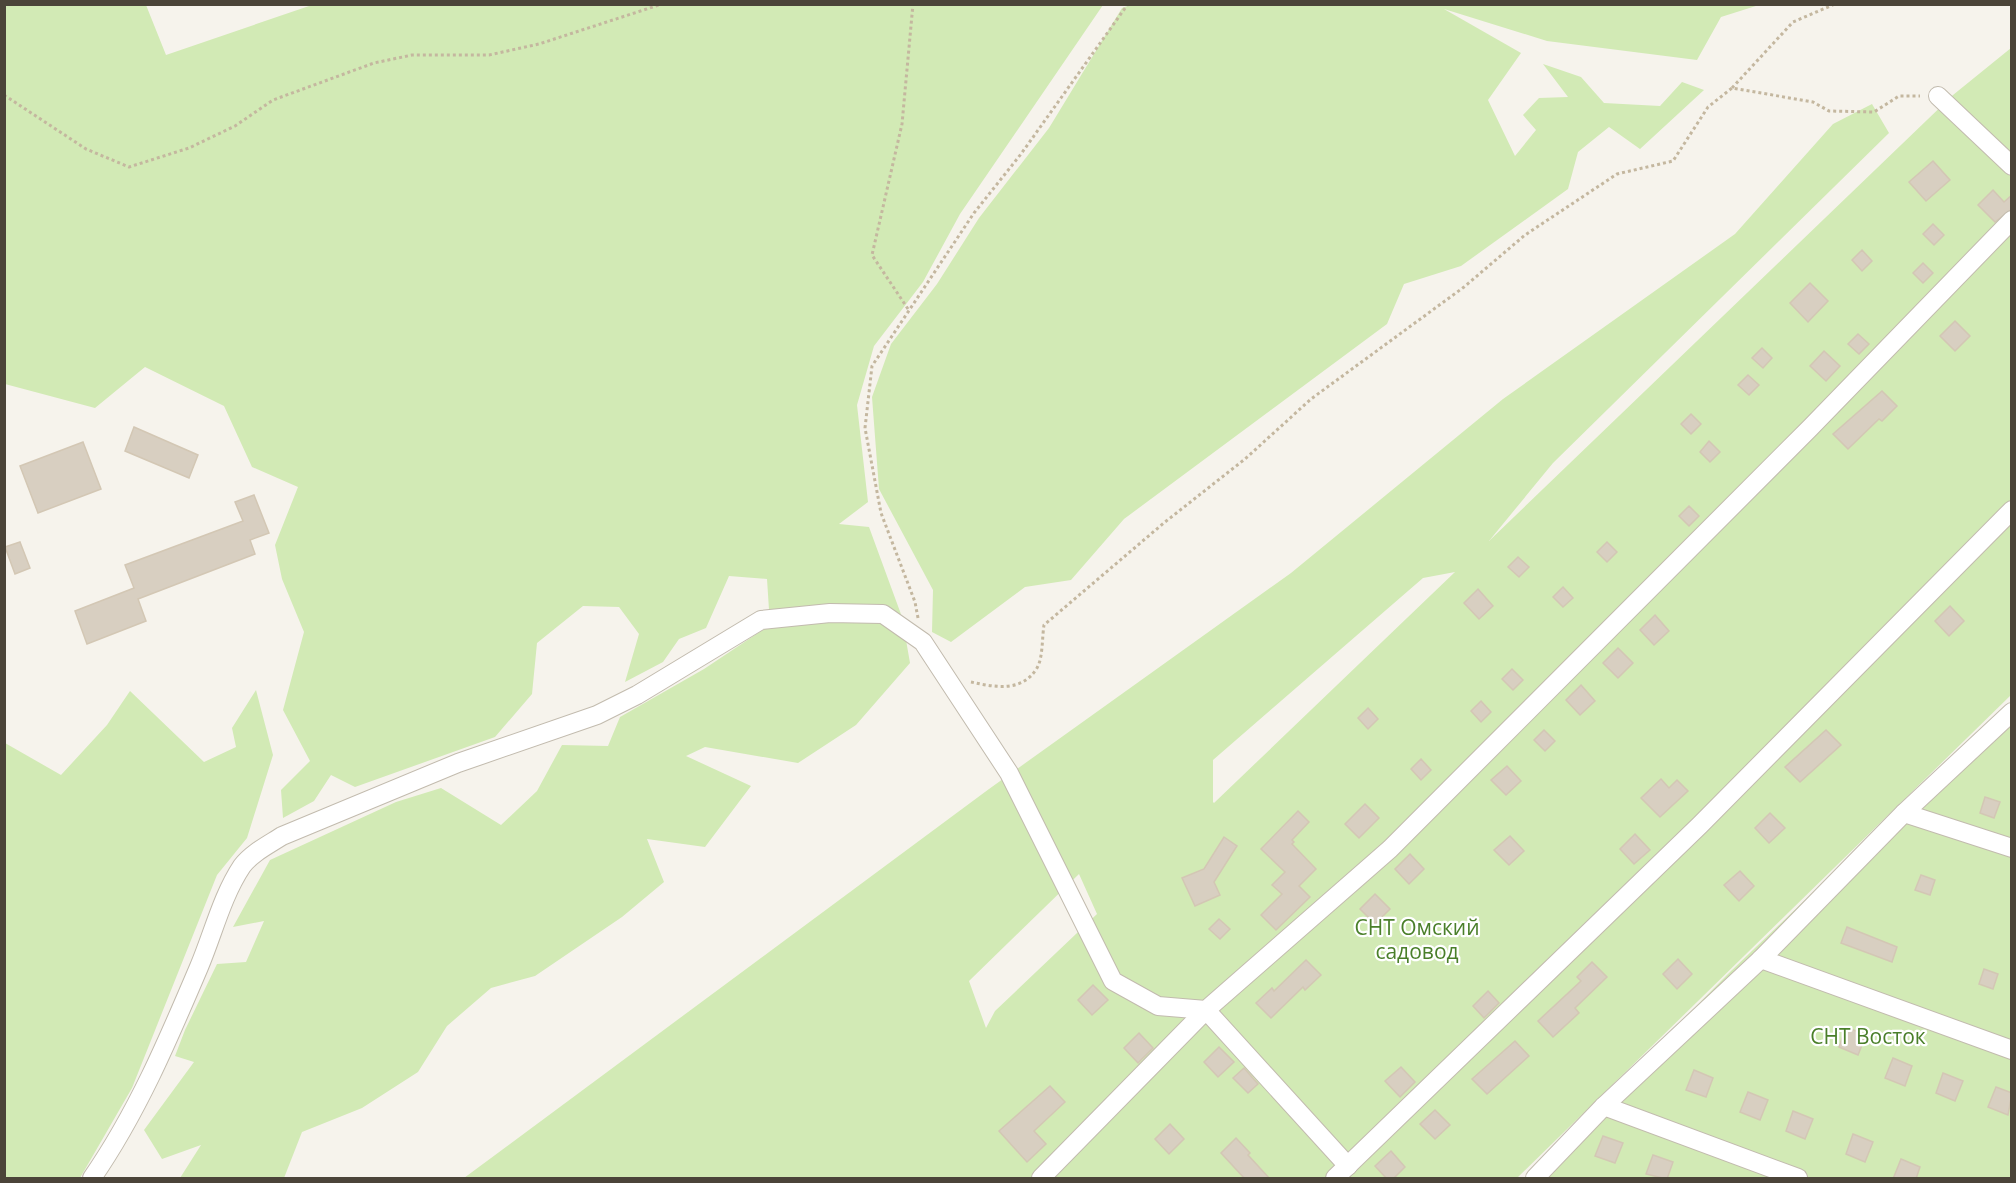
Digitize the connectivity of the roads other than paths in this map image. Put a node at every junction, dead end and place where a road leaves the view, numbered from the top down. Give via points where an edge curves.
1 (1938, 96) road end
2 (2012, 166) edge
3 (2012, 220) edge
4 (2012, 510) edge
5 (2012, 711) edge
6 (1904, 813) junction
7 (2012, 848) edge
8 (1761, 959) junction
9 (1206, 1010) junction
10 (2012, 1050) edge
11 (1604, 1106) junction
12 (1341, 1172) edge
13 (92, 1179) edge
14 (1041, 1179) edge
15 (1535, 1179) edge
16 (1798, 1179) edge

1 - 2 lane
3 - 9 lane via 1390,849
4 - 12 lane via 1700,825
5 - 6 lane
6 - 7 lane
6 - 8 lane
8 - 10 lane
8 - 11 lane
9 - 12 lane
9 - 13 lane via 1158,1006 1113,981 1009,773 923,642 883,614 761,620 597,715 458,763 282,836 256,853 243,865 227,894 153,1072 114,1147
9 - 14 lane
11 - 15 lane
11 - 16 lane

